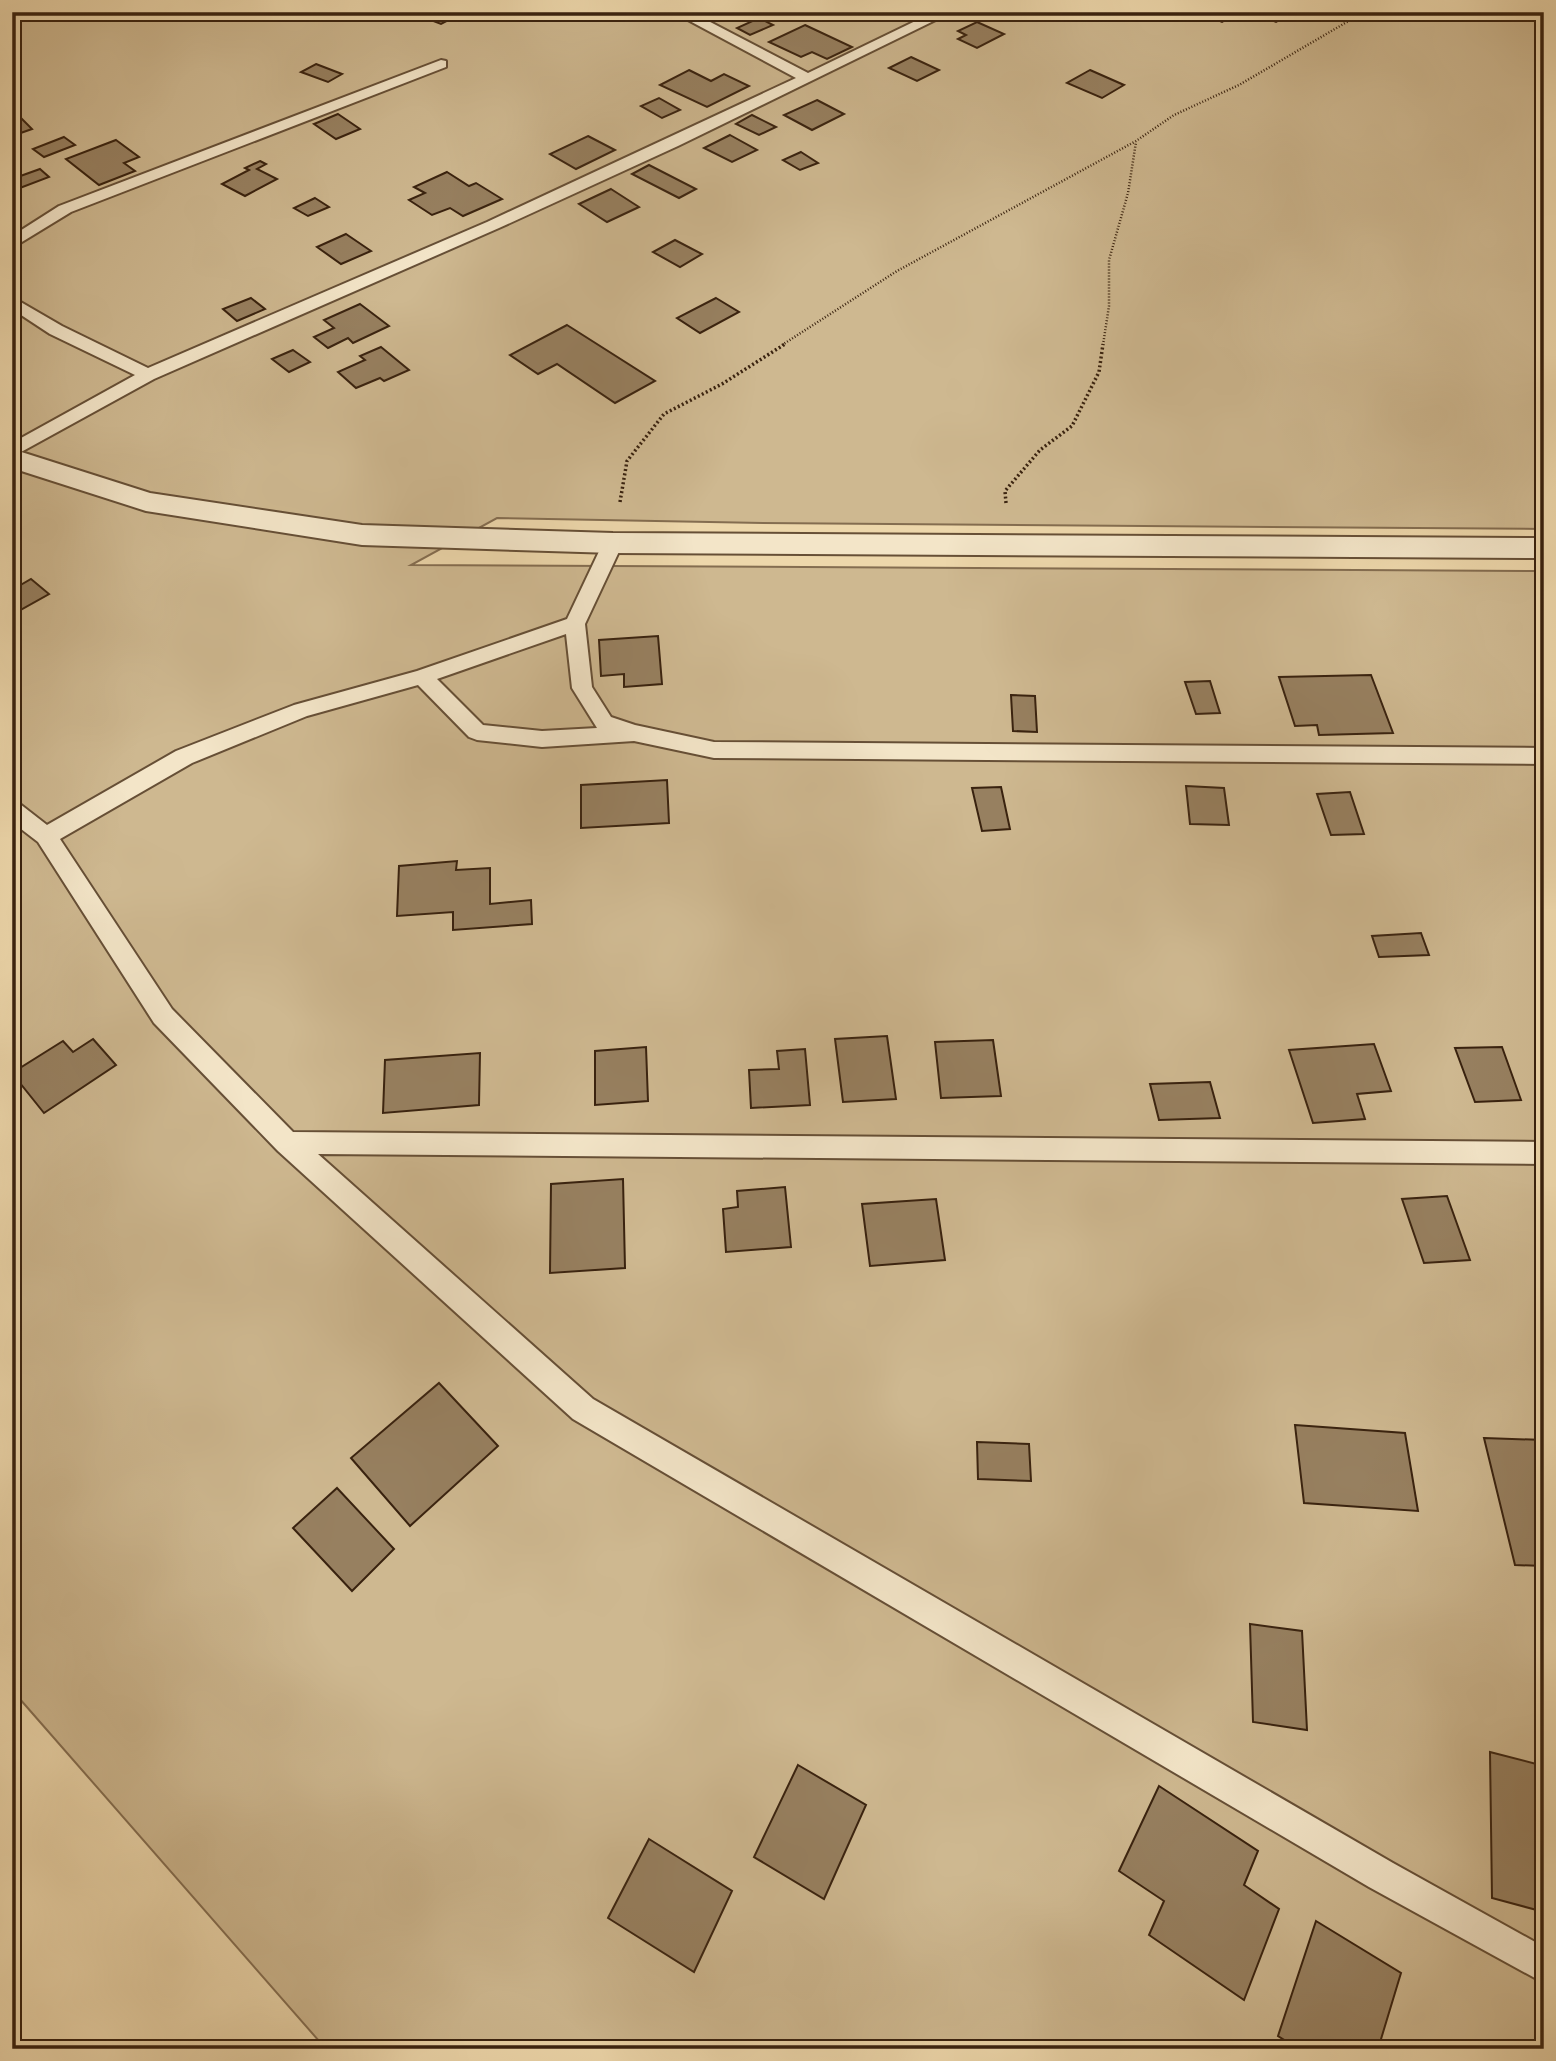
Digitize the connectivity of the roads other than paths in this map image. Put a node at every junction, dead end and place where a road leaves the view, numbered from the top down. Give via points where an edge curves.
1 (680, 12) edge
2 (945, 12) edge
3 (441, 64) dead end
4 (807, 78) junction
5 (12, 243) edge
6 (12, 302) edge
7 (148, 375) junction
8 (12, 451) edge
9 (12, 458) edge
10 (613, 543) junction
11 (1544, 548) edge
12 (575, 624) junction
13 (422, 677) junction
14 (634, 733) junction
15 (1544, 755) edge
16 (12, 810) edge
17 (46, 836) junction
18 (287, 1143) junction
19 (1544, 1153) edge
20 (1544, 1966) edge

1 - 4 lane
2 - 4 lane
3 - 5 lane via 65,209
4 - 7 lane via 493,225
6 - 7 lane via 56,331
7 - 8 lane
9 - 10 street via 146,502 362,535
10 - 11 street
10 - 12 lane
12 - 13 lane
12 - 14 lane via 582,688 604,722
13 - 14 lane via 477,732 542,739
13 - 17 lane via 301,710 184,757
14 - 15 lane via 713,750
16 - 17 lane
17 - 18 lane via 163,1016
18 - 19 lane
18 - 20 lane via 583,1409

